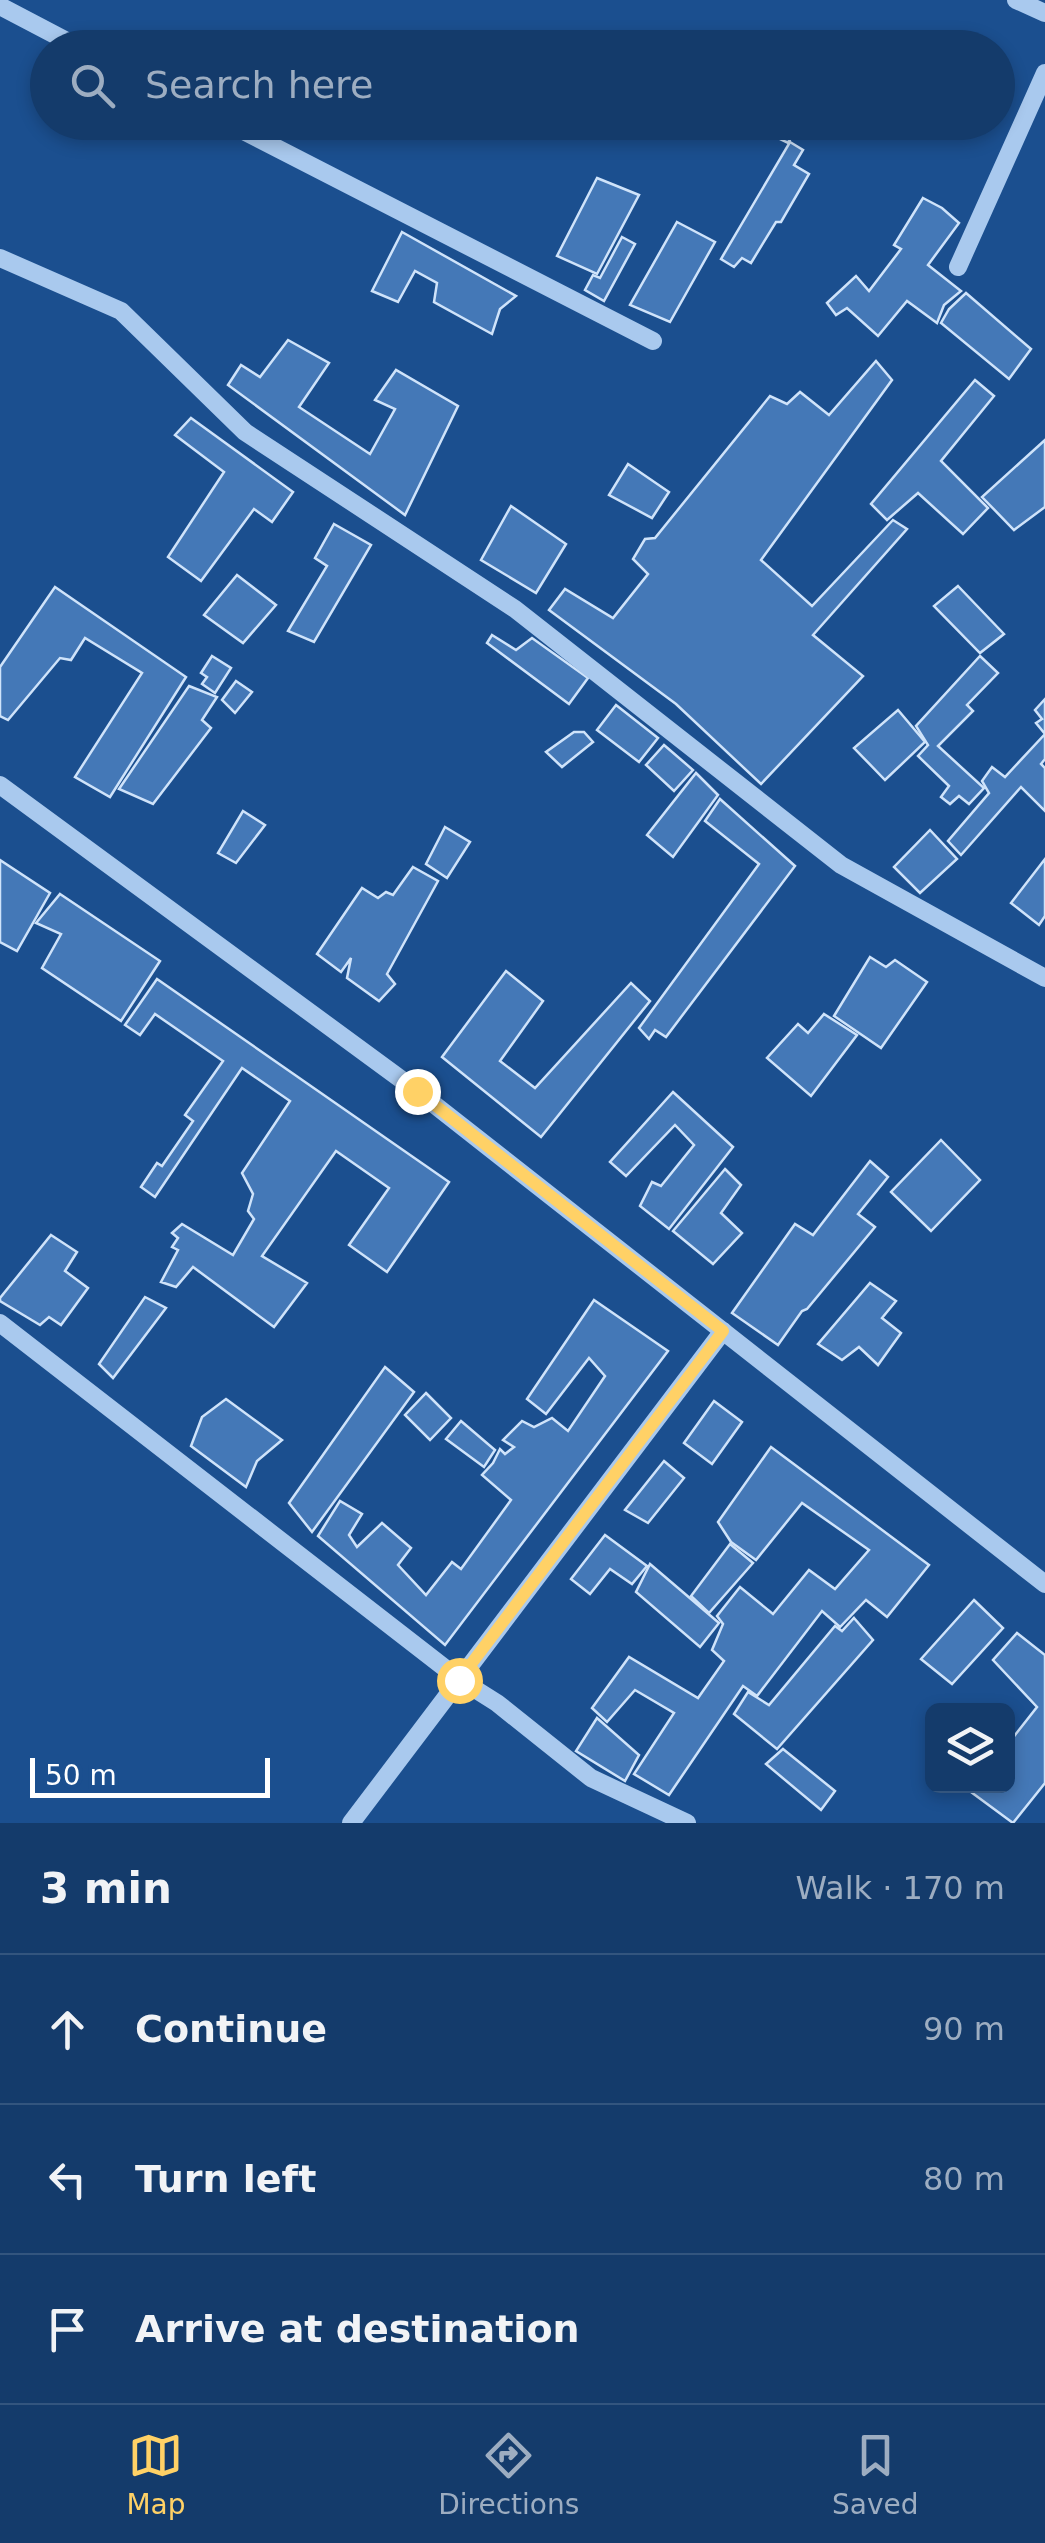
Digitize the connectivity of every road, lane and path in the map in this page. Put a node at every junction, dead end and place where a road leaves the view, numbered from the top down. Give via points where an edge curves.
1 (1016, 0) edge
2 (0, 6) edge
3 (1045, 13) edge
4 (46, 30) edge
5 (1045, 73) edge
6 (261, 140) edge
7 (1015, 140) edge
8 (1015, 140) edge
9 (0, 258) edge
10 (958, 267) dead end
11 (653, 342) dead end
12 (0, 784) edge
13 (1045, 978) edge
14 (0, 1323) edge
15 (723, 1331) junction
16 (1045, 1584) edge
17 (459, 1680) junction
18 (351, 1823) edge
19 (687, 1823) edge

1 - 3 street
2 - 4 street
5 - 7 street
6 - 11 street
8 - 10 street
9 - 13 street via 121,311 245,432 515,609 841,865
12 - 15 street via 417,1091
14 - 17 street
15 - 16 street
15 - 17 street
17 - 18 street
17 - 19 street via 591,1778

